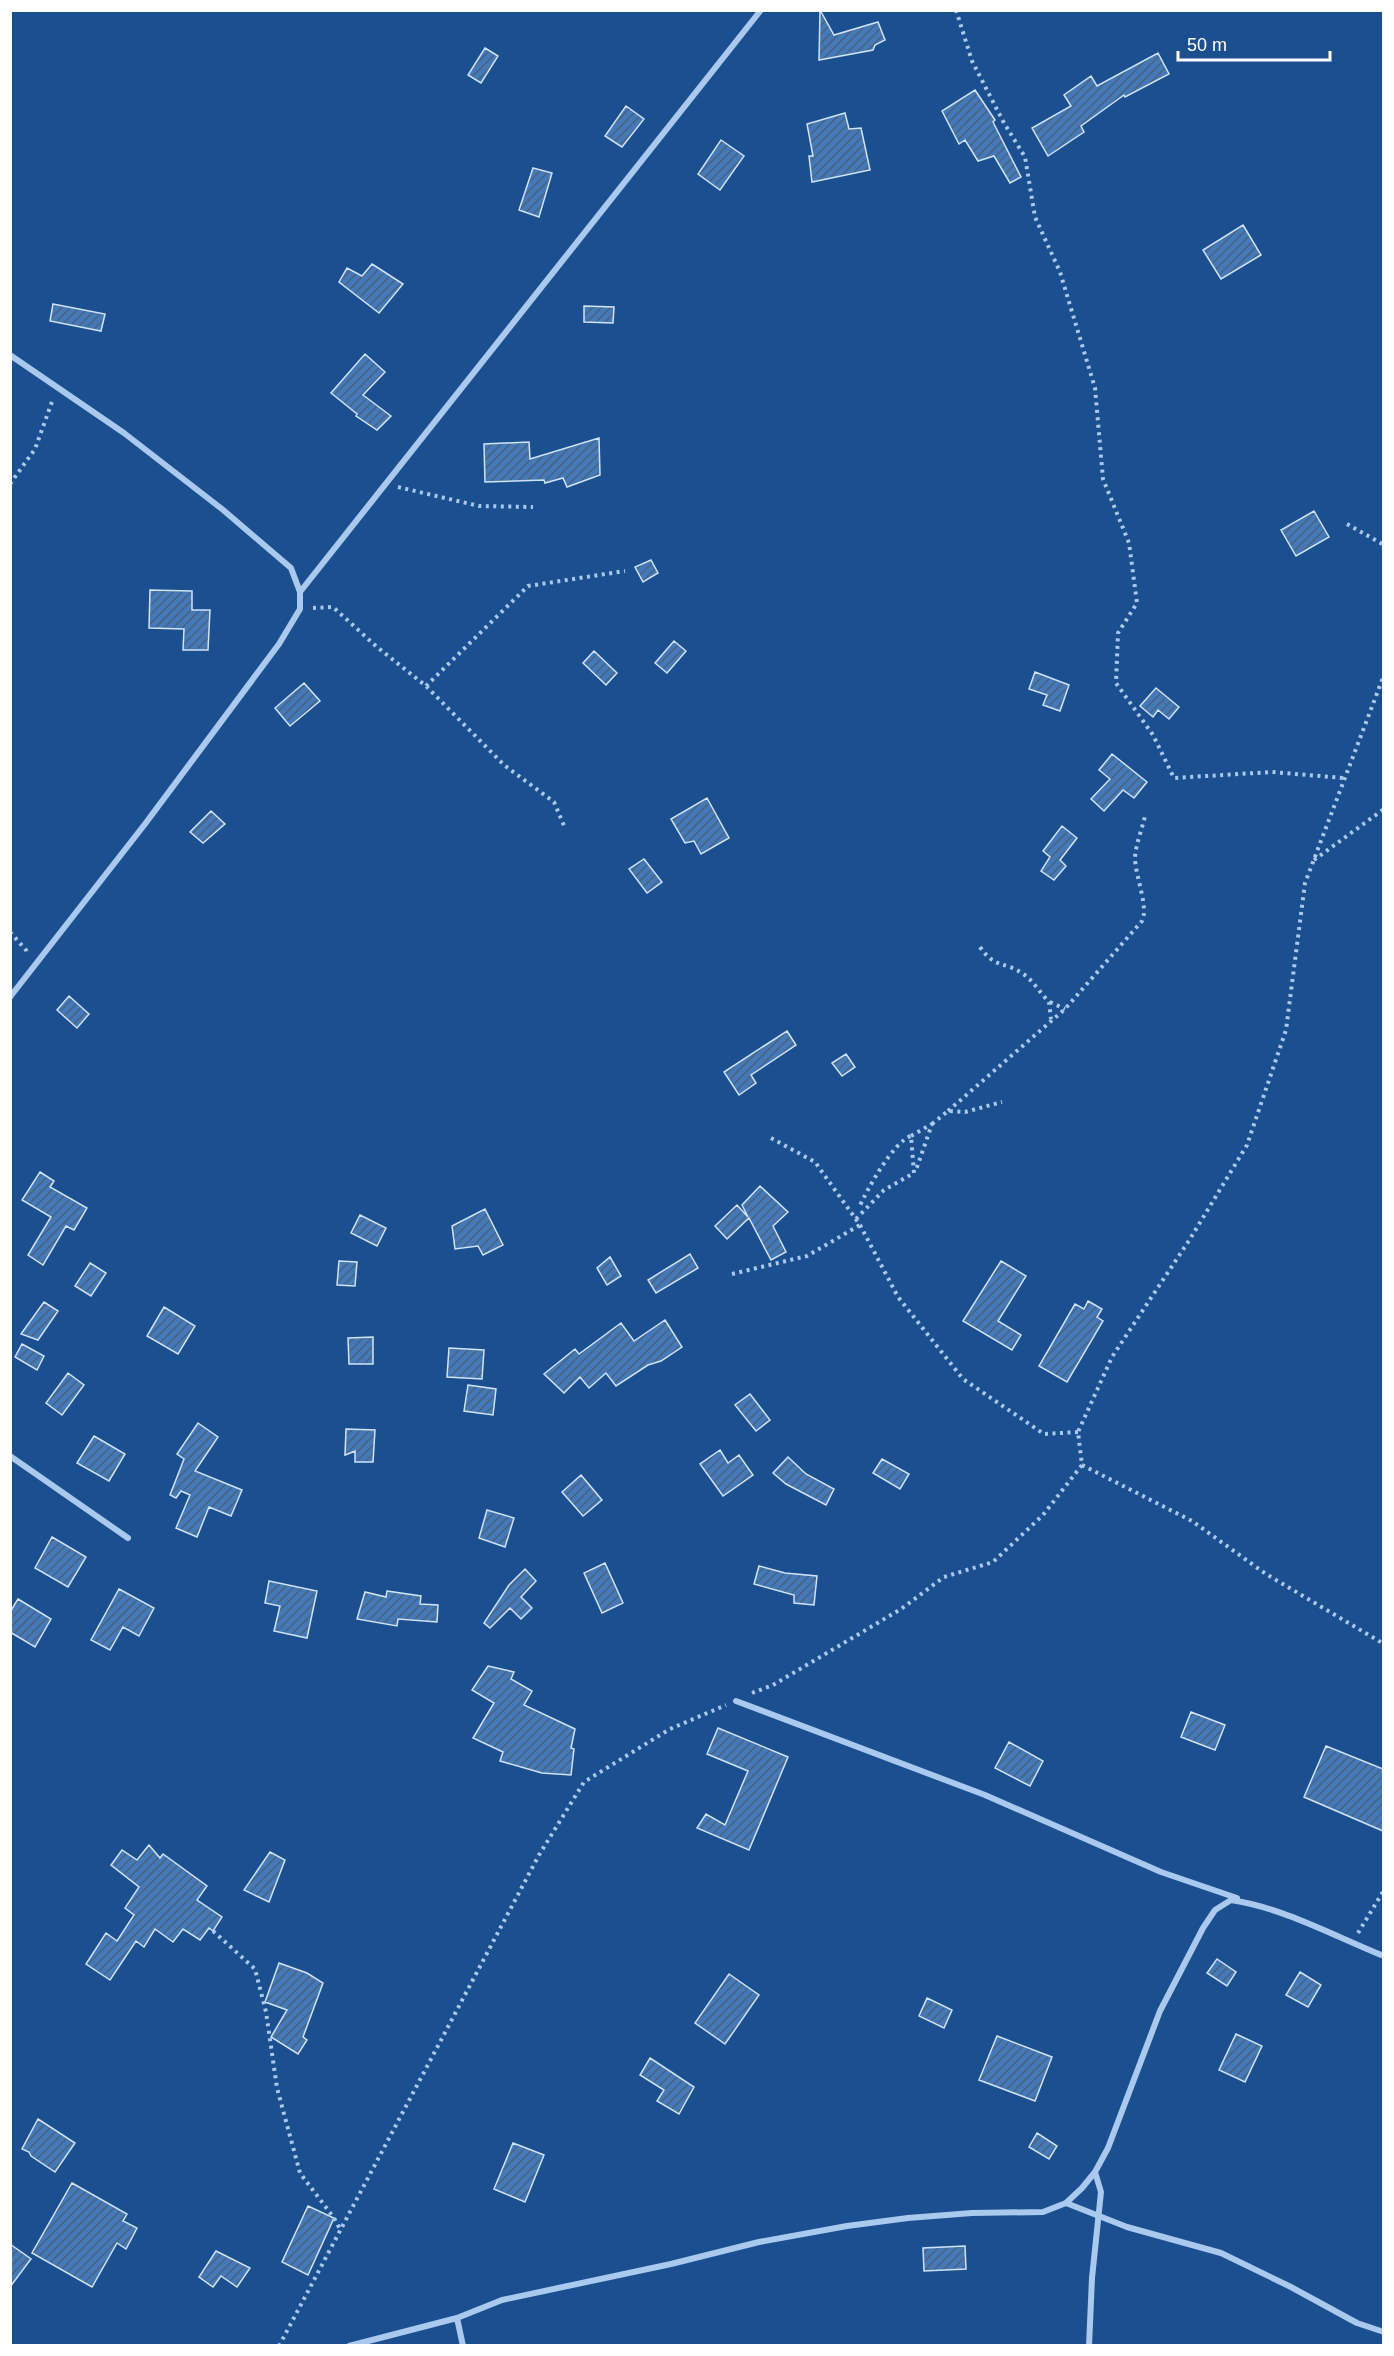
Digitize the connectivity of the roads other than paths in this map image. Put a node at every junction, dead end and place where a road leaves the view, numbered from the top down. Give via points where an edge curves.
1 (761, 10) edge
2 (10, 355) edge
3 (300, 592) junction
4 (10, 997) edge
5 (10, 1456) edge
6 (128, 1538) dead end
7 (736, 1701) road end
8 (1270, 1909) junction
9 (1383, 1956) edge
10 (1095, 2172) junction
11 (1066, 2203) junction
12 (1099, 2216) junction
13 (457, 2318) junction
14 (1383, 2332) edge
15 (349, 2346) edge
16 (463, 2346) edge
17 (1089, 2346) edge

1 - 3 street
2 - 3 street via 124,433 222,509 291,568
3 - 4 street via 300,609 279,644
5 - 6 street
7 - 8 street via 985,1795 1161,1872
8 - 9 street
8 - 10 street via 1231,1900 1215,1910 1203,1928 1160,2012 1108,2148
10 - 11 street
10 - 12 street via 1101,2192
11 - 12 street
11 - 13 street via 1043,2212 908,2218 759,2242 502,2300
12 - 14 street via 1221,2253 1357,2323
12 - 17 street
13 - 15 street
13 - 16 street

